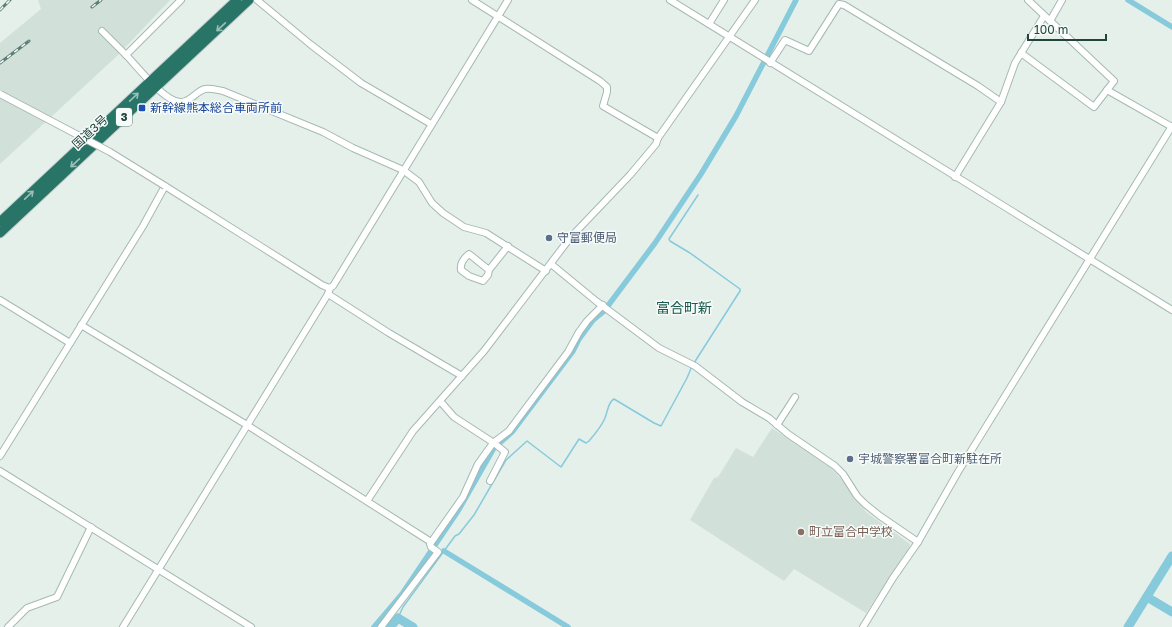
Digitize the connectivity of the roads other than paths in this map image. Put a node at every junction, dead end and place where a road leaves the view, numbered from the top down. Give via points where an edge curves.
1 (181, 0) edge
2 (237, 0) edge
3 (249, 0) edge
4 (257, 0) edge
5 (472, 0) edge
6 (508, 0) edge
7 (670, 0) edge
8 (724, 0) edge
9 (755, 0) edge
10 (1028, 0) edge
11 (1062, 0) edge
12 (498, 16) junction
13 (1044, 16) junction
14 (1050, 21) junction
15 (709, 24) junction
16 (102, 31) dead end
17 (729, 37) junction
18 (1021, 53) junction
19 (126, 55) junction
20 (770, 62) junction
21 (153, 84) junction
22 (1107, 90) junction
23 (0, 94) edge
24 (1001, 102) junction
25 (434, 120) junction
26 (1172, 127) edge
27 (659, 137) junction
28 (403, 170) junction
29 (955, 177) junction
30 (165, 186) junction
31 (0, 222) edge
32 (0, 233) edge
33 (508, 246) junction
34 (1090, 259) junction
35 (551, 264) junction
36 (489, 270) junction
37 (546, 271) junction
38 (329, 291) junction
39 (0, 300) edge
40 (605, 308) junction
41 (1172, 310) edge
42 (81, 325) junction
43 (70, 343) junction
44 (462, 376) junction
45 (795, 397) dead end
46 (440, 401) junction
47 (247, 425) junction
48 (777, 425) junction
49 (495, 444) junction
50 (0, 456) edge
51 (0, 471) edge
52 (490, 481) dead end
53 (367, 501) junction
54 (91, 528) junction
55 (918, 542) junction
56 (432, 546) junction
57 (158, 569) junction
58 (8, 627) edge
59 (123, 627) edge
60 (251, 627) edge
61 (381, 627) edge
62 (863, 627) edge

1 - 19 street
2 - 21 highway, 国道3号 / 3
3 -> 21 highway, 国道3号 / 3
4 - 25 street via 362,83
5 - 12 street
6 - 12 street
7 - 15 street
8 - 15 street
9 - 17 street
10 - 13 street
11 - 14 street
12 - 25 street
12 - 27 street via 600,81 607,88 603,106
13 - 14 street
13 - 18 street
14 - 22 street via 1114,81
15 - 17 street
16 - 19 street
17 - 20 street
17 - 27 street
18 - 22 street via 1094,107
18 - 24 street
19 - 21 street
20 - 24 street via 785,40 809,51 839,4 844,4
20 - 29 street
21 - 28 street via 166,96 180,102 204,89 223,91 323,132
31 -> 21 highway, 国道3号 / 3
21 -> 32 highway, 国道3号 / 3
22 - 26 street
23 - 30 street, bridge via 110,152
24 - 29 street
25 - 28 street
26 - 34 street
27 - 35 street via 630,175 570,238
28 - 33 street via 419,182 432,203 443,213 464,227 486,233
28 - 38 street
29 - 34 street
30 - 38 street
30 - 42 street via 144,226
33 - 36 street
33 - 37 street
34 - 41 street
34 - 55 street via 958,472
35 - 37 street
35 - 40 street
36 - 36 street via 488,276 482,281 465,274 460,268 469,254
37 - 44 street
38 - 44 street via 389,333
38 - 47 street
39 - 43 street
40 - 48 street via 659,348 689,362
40 - 49 street via 587,321 568,352 509,431
42 - 43 street
42 - 47 street
43 - 50 street
44 - 46 street
45 - 48 street
46 - 49 street via 454,417
46 - 53 street via 413,431
47 - 53 street
47 - 57 street
48 - 55 street via 835,466 844,474 865,504
49 - 52 street via 505,452
49 - 56 street via 478,464 463,497
51 - 54 street
53 - 56 street
54 - 57 street
54 - 58 street via 57,597 27,608
55 - 62 street
56 - 61 street via 438,552
57 - 59 street
57 - 60 street

